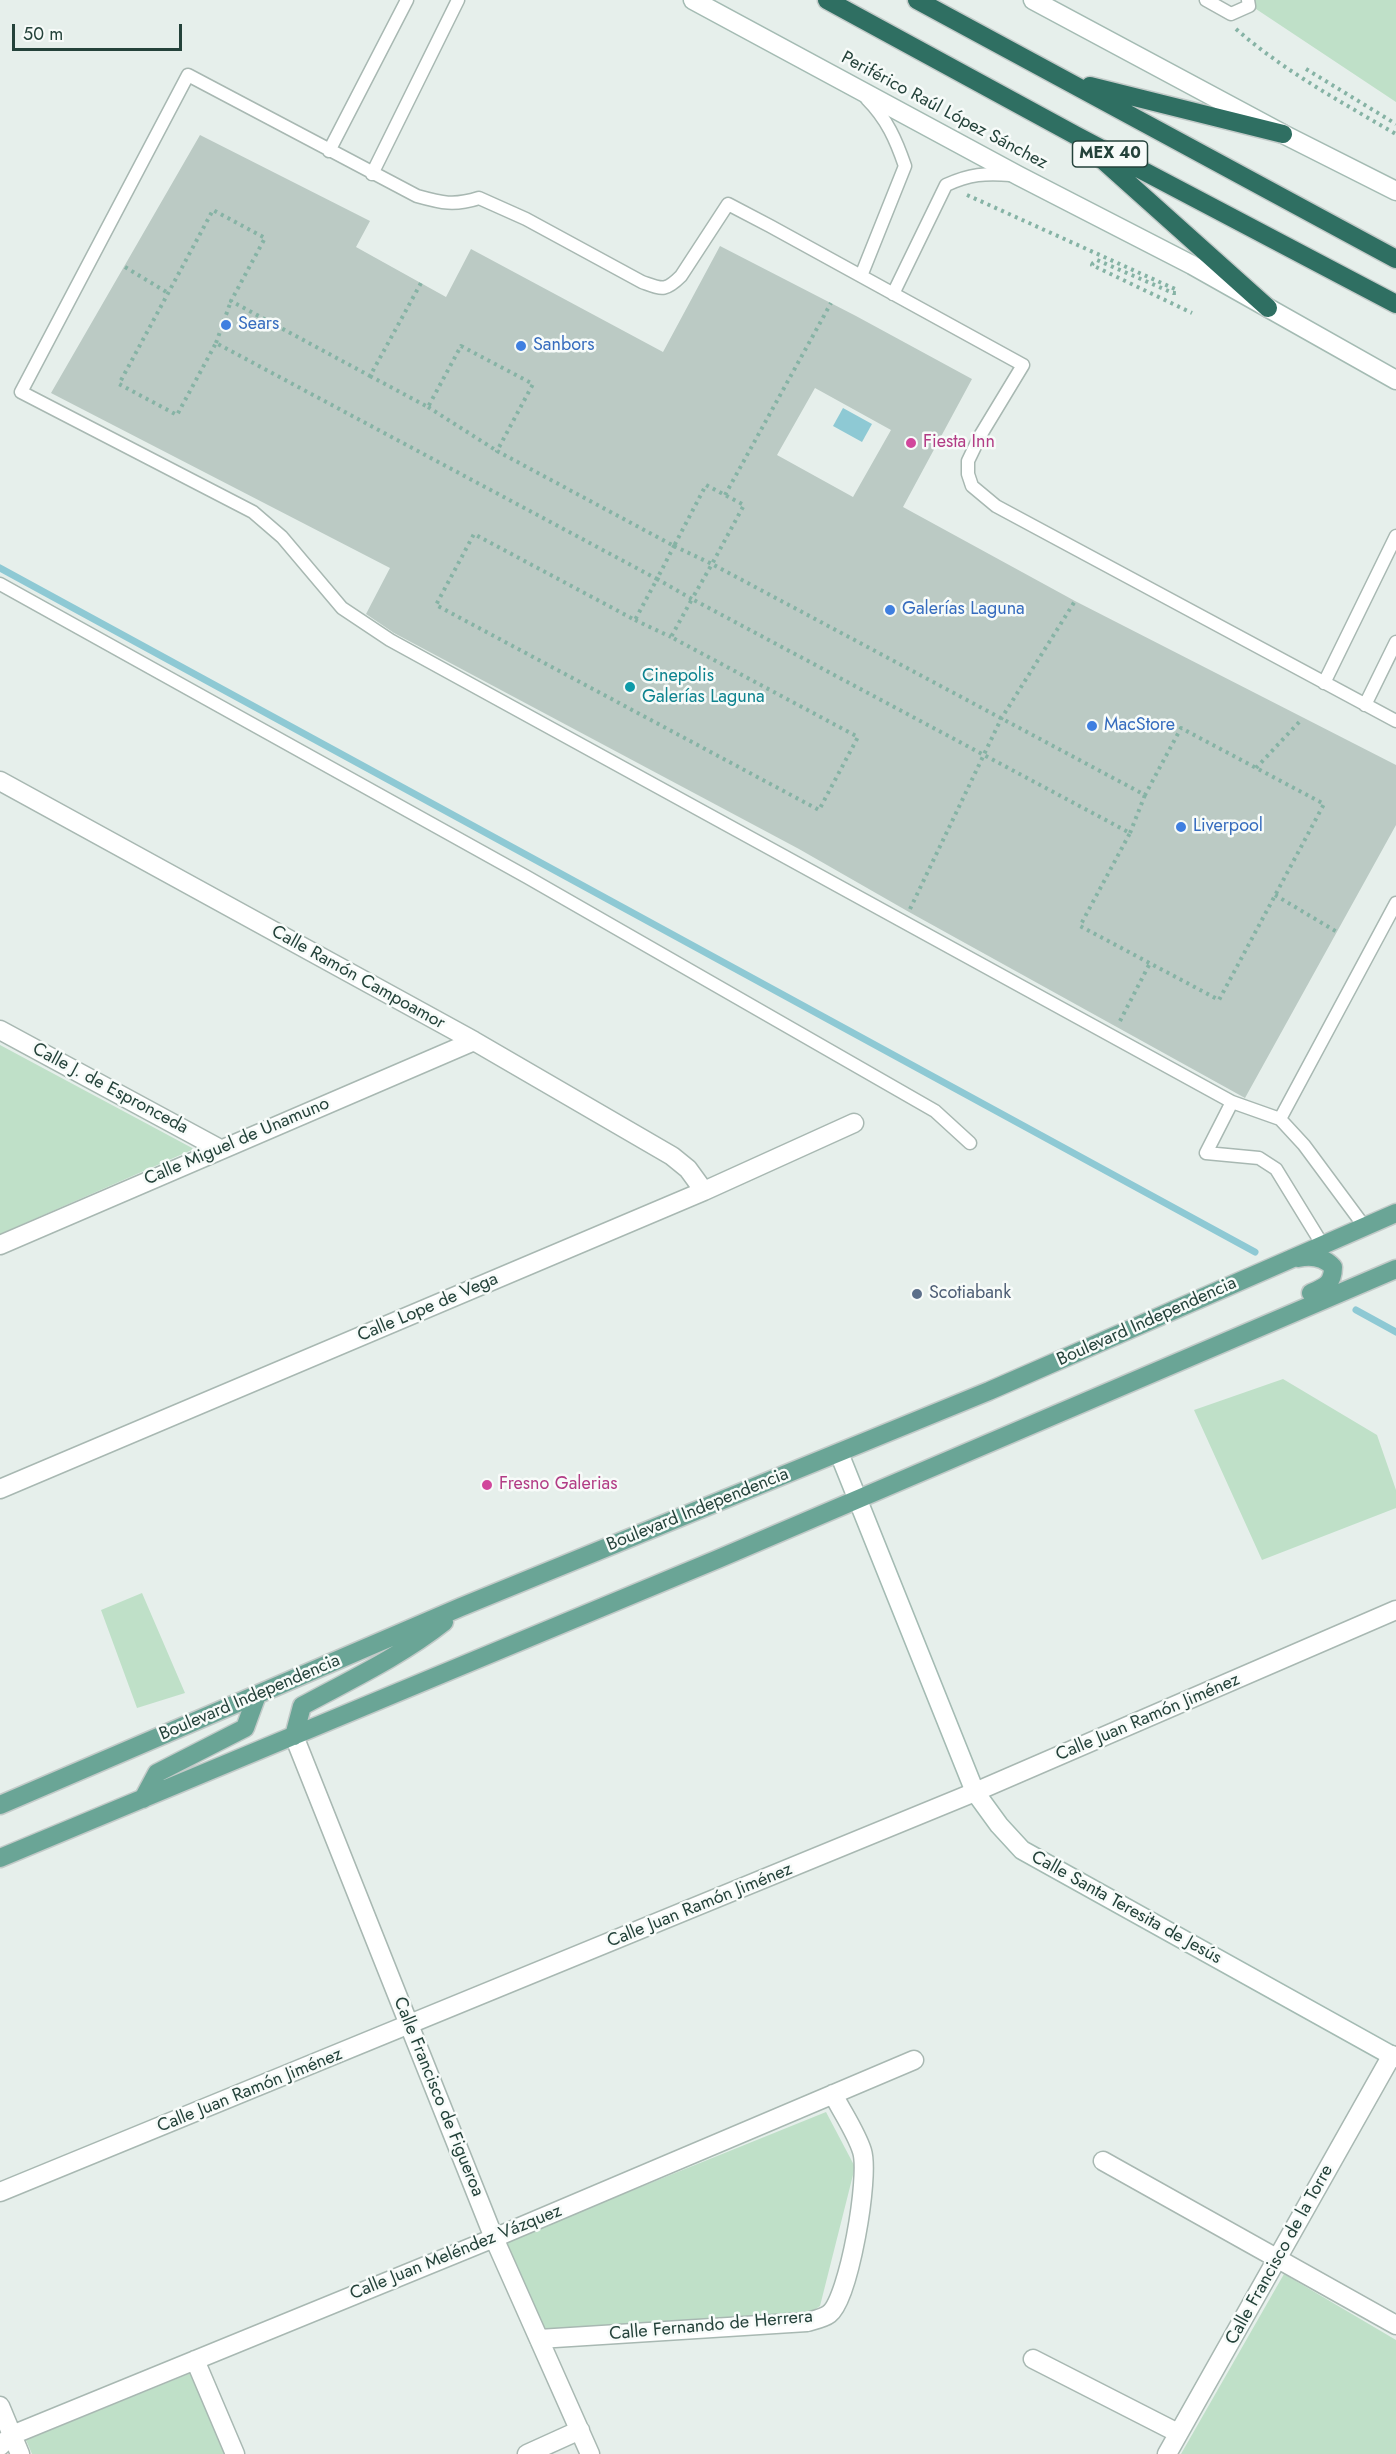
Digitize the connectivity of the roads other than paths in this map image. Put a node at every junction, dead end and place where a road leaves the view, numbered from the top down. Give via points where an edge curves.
1 (407, 0) edge
2 (458, 0) edge
3 (693, 0) edge
4 (827, 0) edge
5 (917, 0) edge
6 (1033, 0) edge
7 (1206, 0) edge
8 (1248, 0) edge
9 (1062, 80) junction
10 (858, 90) junction
11 (1284, 134) junction
12 (1075, 135) junction
13 (329, 151) junction
14 (372, 174) junction
15 (1019, 176) junction
16 (1396, 191) edge
17 (1396, 260) edge
18 (861, 276) junction
19 (893, 294) junction
20 (1396, 304) edge
21 (1268, 308) junction
22 (1396, 381) edge
23 (1396, 536) edge
24 (0, 584) edge
25 (1396, 642) edge
26 (1324, 683) junction
27 (1365, 705) junction
28 (1396, 721) edge
29 (0, 781) edge
30 (1396, 903) edge
31 (0, 1029) edge
32 (474, 1041) junction
33 (1232, 1102) junction
34 (1280, 1119) junction
35 (854, 1123) dead end
36 (970, 1143) dead end
37 (220, 1149) junction
38 (704, 1191) junction
39 (1396, 1213) edge
40 (1364, 1226) junction
41 (1322, 1244) junction
42 (0, 1245) edge
43 (1285, 1262) junction
44 (1394, 1273) edge
45 (1179, 1361) junction
46 (839, 1453) junction
47 (0, 1489) edge
48 (858, 1500) junction
49 (461, 1607) junction
50 (1396, 1610) edge
51 (257, 1695) junction
52 (294, 1736) junction
53 (975, 1792) junction
54 (143, 1799) junction
55 (0, 1805) edge
56 (0, 1858) edge
57 (409, 2026) junction
58 (1394, 2056) edge
59 (914, 2060) dead end
60 (833, 2094) junction
61 (1103, 2161) dead end
62 (0, 2192) edge
63 (494, 2238) junction
64 (1278, 2258) junction
65 (1396, 2325) edge
66 (539, 2339) junction
67 (1033, 2359) dead end
68 (195, 2360) junction
69 (0, 2406) edge
70 (580, 2430) junction
71 (1178, 2433) junction
72 (6, 2440) edge
73 (20, 2454) edge
74 (235, 2454) edge
75 (527, 2454) edge
76 (590, 2454) edge
77 (1167, 2454) edge

1 - 13 lane
2 - 14 lane
3 - 10 street, Periférico Raúl López Sánchez
4 - 12 highway, MEX 40
5 - 9 highway, MEX 40
6 - 11 street
7 - 8 lane via 1232,14 1250,6
9 - 11 highway
9 - 17 highway, MEX 40
10 - 15 street, Periférico Raúl López Sánchez
10 - 18 lane via 880,112 894,135 905,166
11 - 16 street
12 - 20 highway, MEX 40
12 - 21 highway
13 - 14 lane
13 - 33 lane via 188,75 21,392 253,512 282,537 342,608 390,640
14 - 18 lane via 442,204 461,204 479,198 660,289 671,286 681,276 728,204
15 - 19 lane via 985,173 946,185
15 - 21 street, Periférico Raúl López Sánchez
18 - 19 lane
19 - 26 lane via 1023,365 968,461 972,486 996,506
21 - 22 street, Periférico Raúl López Sánchez
23 - 26 lane
24 - 36 lane via 527,877 935,1111
25 - 27 lane
26 - 27 lane
27 - 28 lane
29 - 32 street, Calle Ramón Campoamor
30 - 34 lane
31 - 37 street, Calle J. de Espronceda
32 - 37 street, Calle Miguel de Unamuno
32 - 38 street, Calle Ramón Campoamor via 672,1156 688,1169
33 - 34 lane
33 - 41 lane via 1206,1153 1259,1158 1276,1169
34 - 40 lane
35 - 38 street, Calle Lope de Vega
37 - 42 street, Calle Miguel de Unamuno
38 - 47 street, Calle Lope de Vega
39 - 40 main road, Boulevard Independencia
40 - 41 main road, Boulevard Independencia
41 - 43 main road, Boulevard Independencia
43 - 45 main road via 1316,1257 1334,1267 1334,1276 1329,1285
43 - 46 main road, Boulevard Independencia
44 - 45 main road
45 - 48 main road
46 - 48 street, Calle Santa Teresita de Jesús
46 - 49 main road, Boulevard Independencia
48 - 52 main road
48 - 53 street, Calle Santa Teresita de Jesús
49 - 51 main road, Boulevard Independencia
49 - 52 main road via 427,1636 302,1706
50 - 53 street, Calle Juan Ramón Jiménez
51 - 54 main road via 245,1728 157,1773
51 - 55 main road, Boulevard Independencia
52 - 54 main road
52 - 57 street, Calle Francisco de Figueroa
53 - 57 street, Calle Juan Ramón Jiménez
53 - 58 street, Calle Santa Teresita de Jesús via 1022,1850
54 - 56 main road
57 - 62 street, Calle Juan Ramón Jiménez
57 - 63 street, Calle Francisco de Figueroa
58 - 64 street, Calle Francisco de la Torre
59 - 60 street, Calle Juan Meléndez Vázquez
60 - 63 street, Calle Juan Meléndez Vázquez
60 - 66 street, Calle Fernando de Herrera via 862,2151 866,2172 842,2294 830,2314 807,2322
61 - 64 street
63 - 66 street, Calle Francisco de Figueroa
63 - 68 street, Calle Juan Meléndez Vázquez
64 - 65 street
64 - 71 street, Calle Francisco de la Torre
66 - 70 street, Calle Francisco de Figueroa
67 - 71 street
68 - 72 street, Calle Juan Meléndez Vázquez
68 - 74 street
69 - 72 street
70 - 75 street
70 - 76 street, Calle Francisco de Figueroa
71 - 77 street, Calle Francisco de la Torre
72 - 73 street

